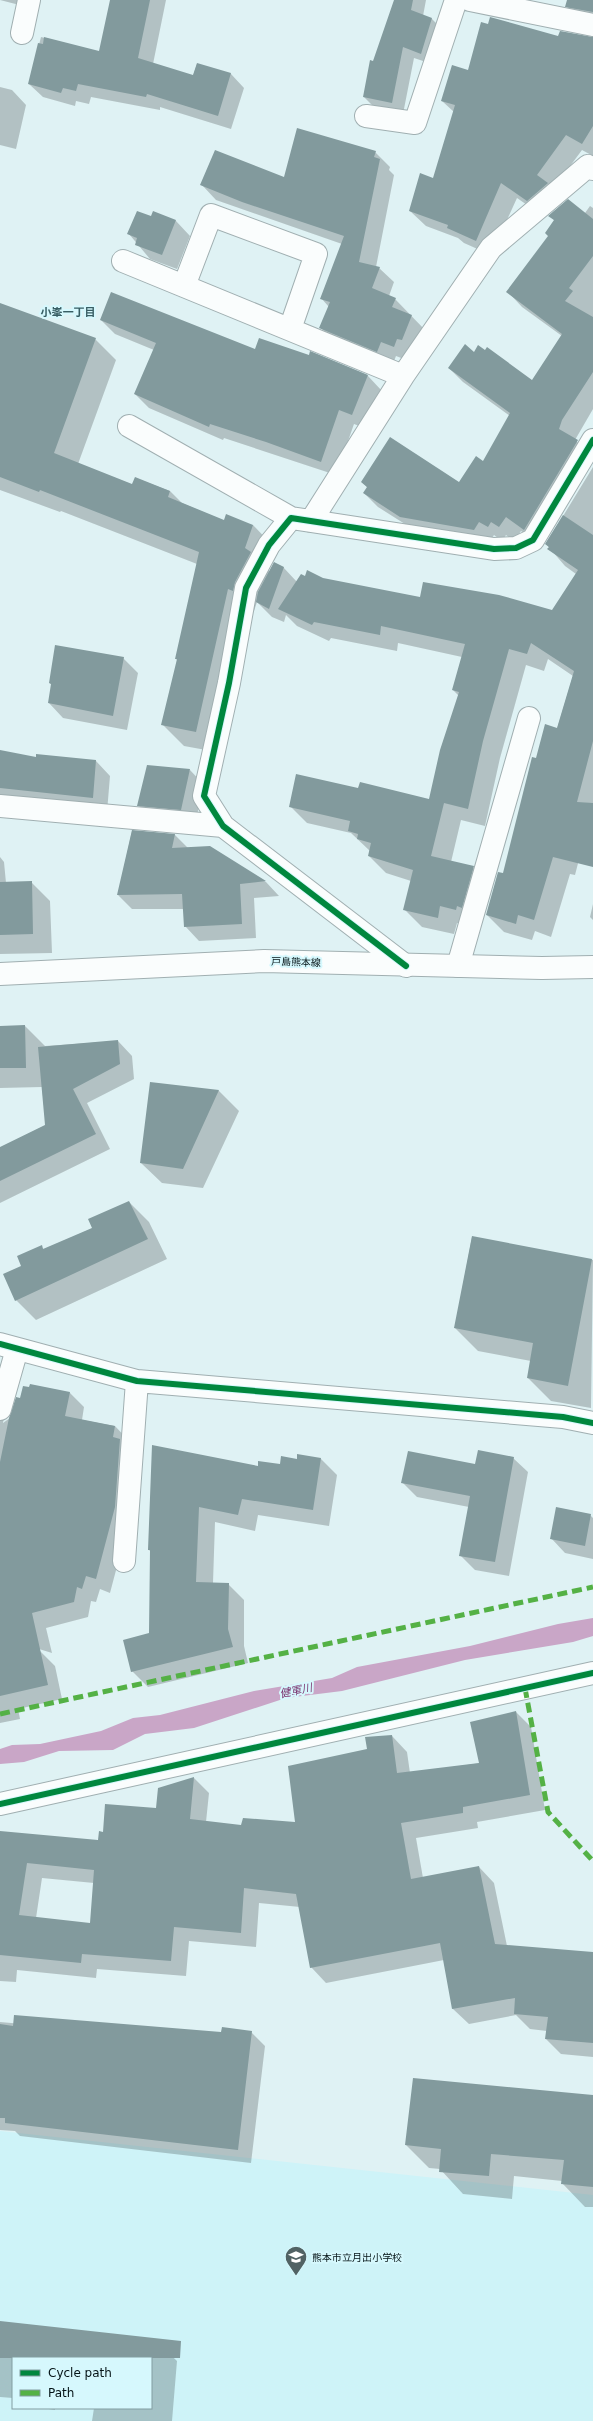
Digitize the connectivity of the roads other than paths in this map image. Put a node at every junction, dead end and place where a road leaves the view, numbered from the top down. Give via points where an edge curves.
1 (29, 0) edge
2 (456, 0) edge
3 (470, 0) edge
4 (535, 7) edge
5 (593, 25) edge
6 (22, 34) dead end
7 (366, 116) dead end
8 (593, 169) edge
9 (123, 261) dead end
10 (184, 286) junction
11 (290, 329) junction
12 (403, 376) junction
13 (129, 426) dead end
14 (593, 440) edge
15 (301, 520) junction
16 (529, 718) dead end
17 (0, 806) edge
18 (223, 826) junction
19 (406, 966) junction
20 (458, 966) junction
21 (593, 968) edge
22 (0, 974) edge
23 (8, 1347) edge
24 (137, 1380) junction
25 (0, 1409) edge
26 (593, 1423) edge
27 (124, 1561) dead end
28 (593, 1673) edge
29 (0, 1804) edge

1 - 6 street
2 - 7 street via 415,123
3 - 4 street
4 - 5 street
8 - 12 street via 588,166 491,248
9 - 10 street
10 - 11 street
10 - 11 street via 211,215 316,254
11 - 12 street
12 - 15 street
13 - 15 street
14 - 15 street via 533,540 516,548 494,549
15 - 18 street via 269,545 246,588 229,684 204,796
16 - 20 street
17 - 18 street
18 - 19 street
19 - 20 street, 戸島熊本線
19 - 22 street, 戸島熊本線 via 264,961
20 - 21 street, 戸島熊本線
23 - 24 street
23 - 25 street
24 - 26 street via 563,1417
24 - 27 street
28 - 29 street

